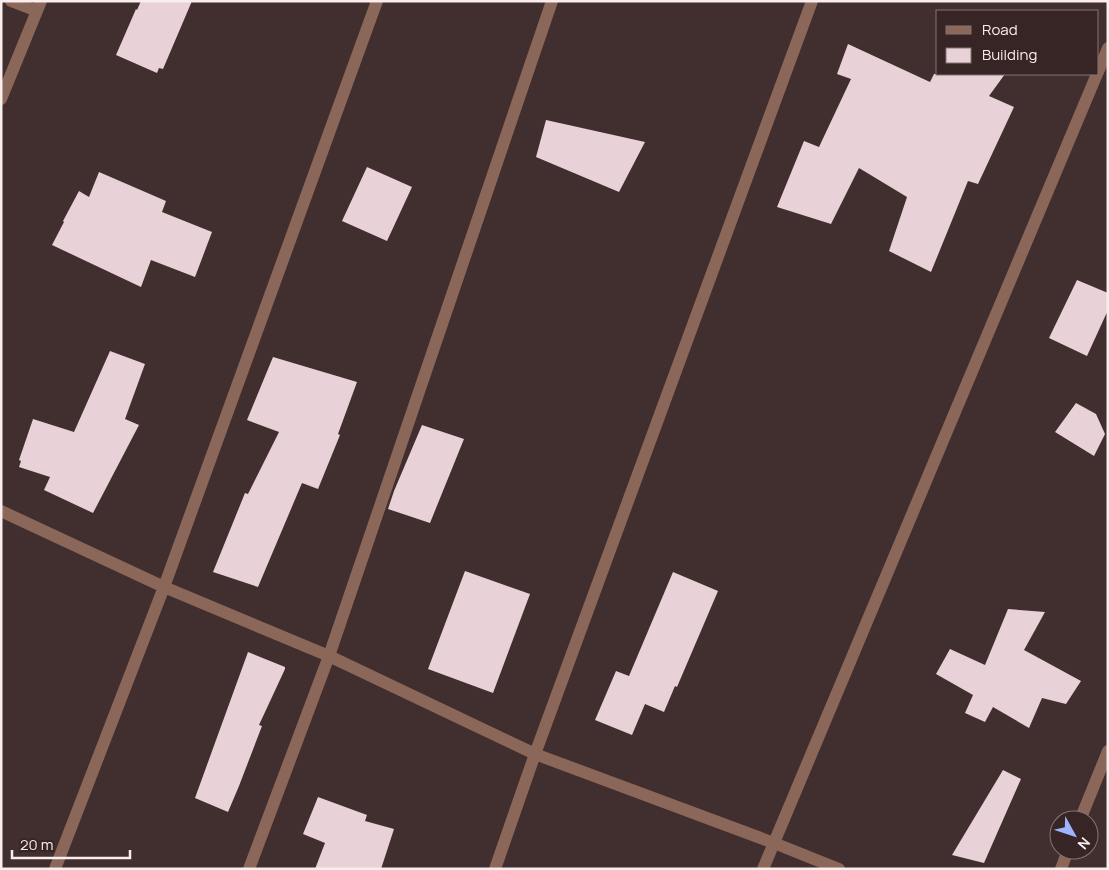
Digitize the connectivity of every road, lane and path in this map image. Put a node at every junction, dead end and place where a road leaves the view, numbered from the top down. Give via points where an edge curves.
1 (11, 1) edge
2 (377, 1) edge
3 (552, 1) edge
4 (812, 1) edge
5 (39, 6) edge
6 (1108, 48) edge
7 (1099, 68) edge
8 (1096, 75) edge
9 (1, 99) edge
10 (1, 511) edge
11 (164, 587) junction
12 (329, 656) junction
13 (1108, 751) edge
14 (535, 754) junction
15 (1084, 810) edge
16 (774, 843) junction
17 (56, 869) edge
18 (250, 869) edge
19 (495, 869) edge
20 (763, 869) edge
21 (839, 869) edge

1 - 5 street
2 - 11 street
3 - 12 street
4 - 14 street
5 - 9 street
6 - 7 street
8 - 16 street
10 - 11 street
11 - 12 street
11 - 17 street
12 - 14 street
12 - 18 street
13 - 15 street
14 - 16 street
14 - 19 street
16 - 20 street
16 - 21 street

